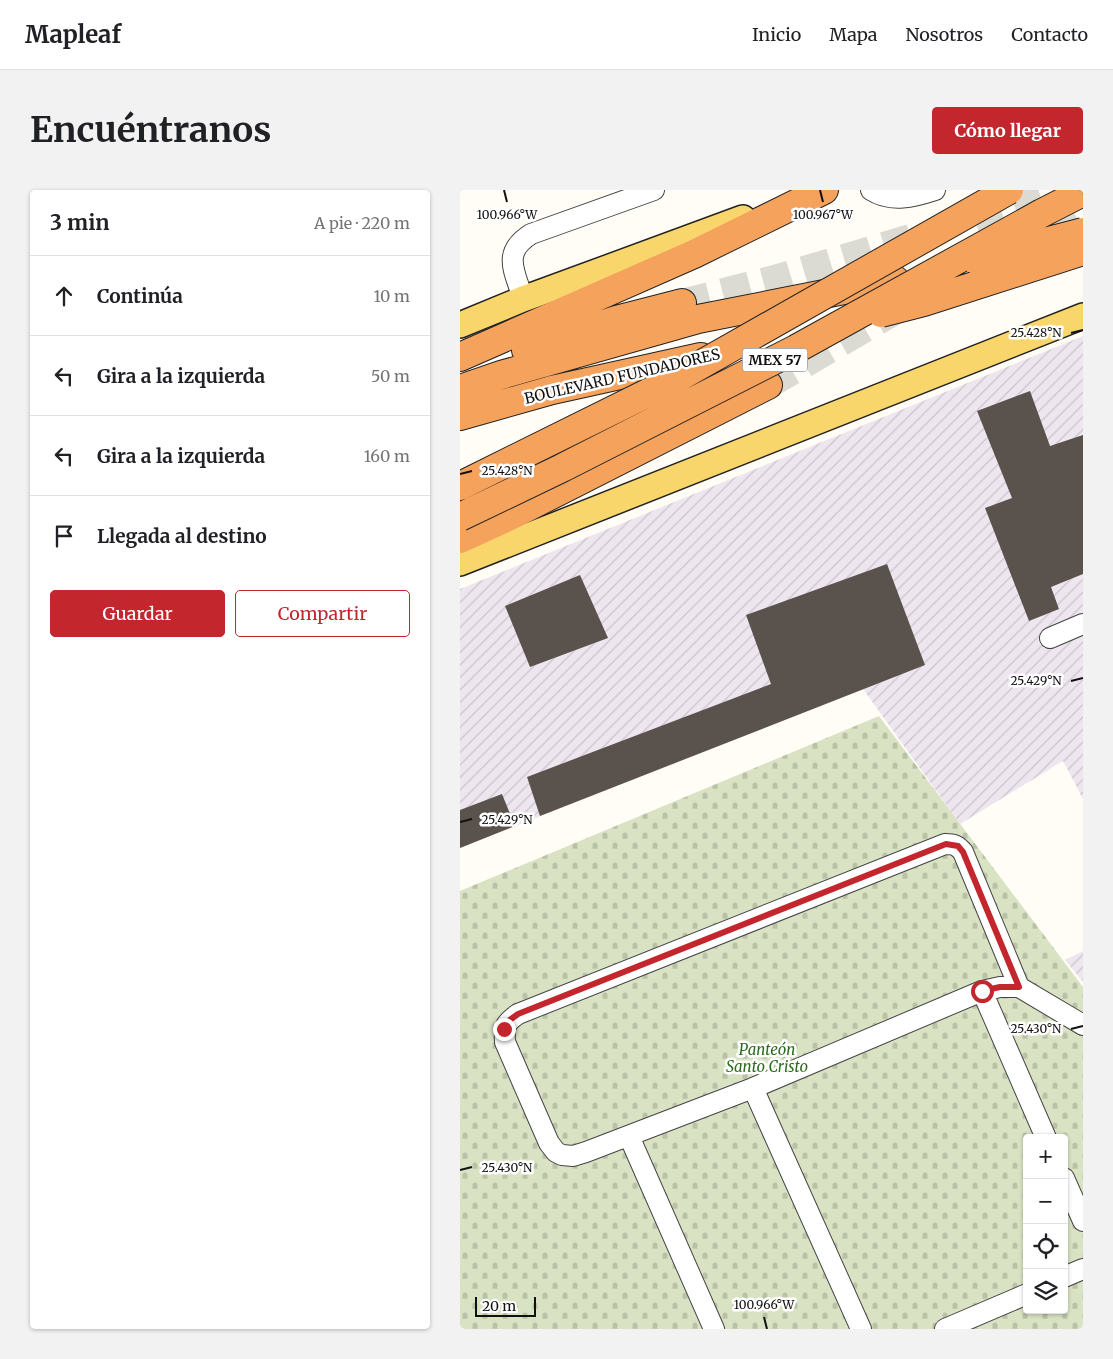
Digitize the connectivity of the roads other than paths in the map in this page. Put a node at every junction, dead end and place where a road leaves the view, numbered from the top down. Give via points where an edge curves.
1 (654, 190) edge
2 (823, 190) edge
3 (871, 190) edge
4 (935, 190) edge
5 (1009, 190) edge
6 (1083, 192) edge
7 (1083, 232) edge
8 (1083, 251) edge
9 (524, 299) junction
10 (682, 303) tunnel mouth
11 (1083, 316) edge
12 (460, 325) edge
13 (460, 357) edge
14 (460, 374) edge
15 (768, 385) tunnel mouth
16 (460, 389) edge
17 (460, 416) edge
18 (460, 486) edge
19 (460, 517) edge
20 (460, 539) edge
21 (460, 563) edge
22 (1083, 624) edge
23 (1050, 638) dead end
24 (1019, 987) junction
25 (982, 991) junction
26 (1083, 1025) edge
27 (753, 1088) junction
28 (1044, 1134) edge
29 (630, 1136) junction
30 (1064, 1179) edge
31 (1083, 1221) edge
32 (1083, 1269) edge
33 (1068, 1275) edge
34 (1023, 1296) edge
35 (714, 1329) edge
36 (861, 1329) edge
37 (945, 1329) edge

1 - 9 street via 531,234 519,242 512,261
2 - 9 main road
2 - 13 highway via 694,254
3 - 4 street via 893,198 904,198
5 - 18 highway, bridge via 672,380
6 - 19 highway, BOULEVARD FUNDADORES / MEX 57, bridge via 796,349
7 - 16 highway, bridge via 894,280 698,319
8 - 17 highway, BOULEVARD FUNDADORES / MEX 57, bridge via 924,302 806,333 552,390
9 - 12 main road
10 - 14 highway via 616,320
11 - 21 main road
15 - 20 highway
22 - 23 street
24 - 25 street
24 - 26 street
24 - 29 street via 963,852 958,846 946,844 518,1014 507,1022 505,1042 549,1144 556,1152 573,1156
25 - 27 street
25 - 28 street
27 - 29 street
27 - 36 street
29 - 35 street
30 - 31 street
32 - 33 street
34 - 37 street

